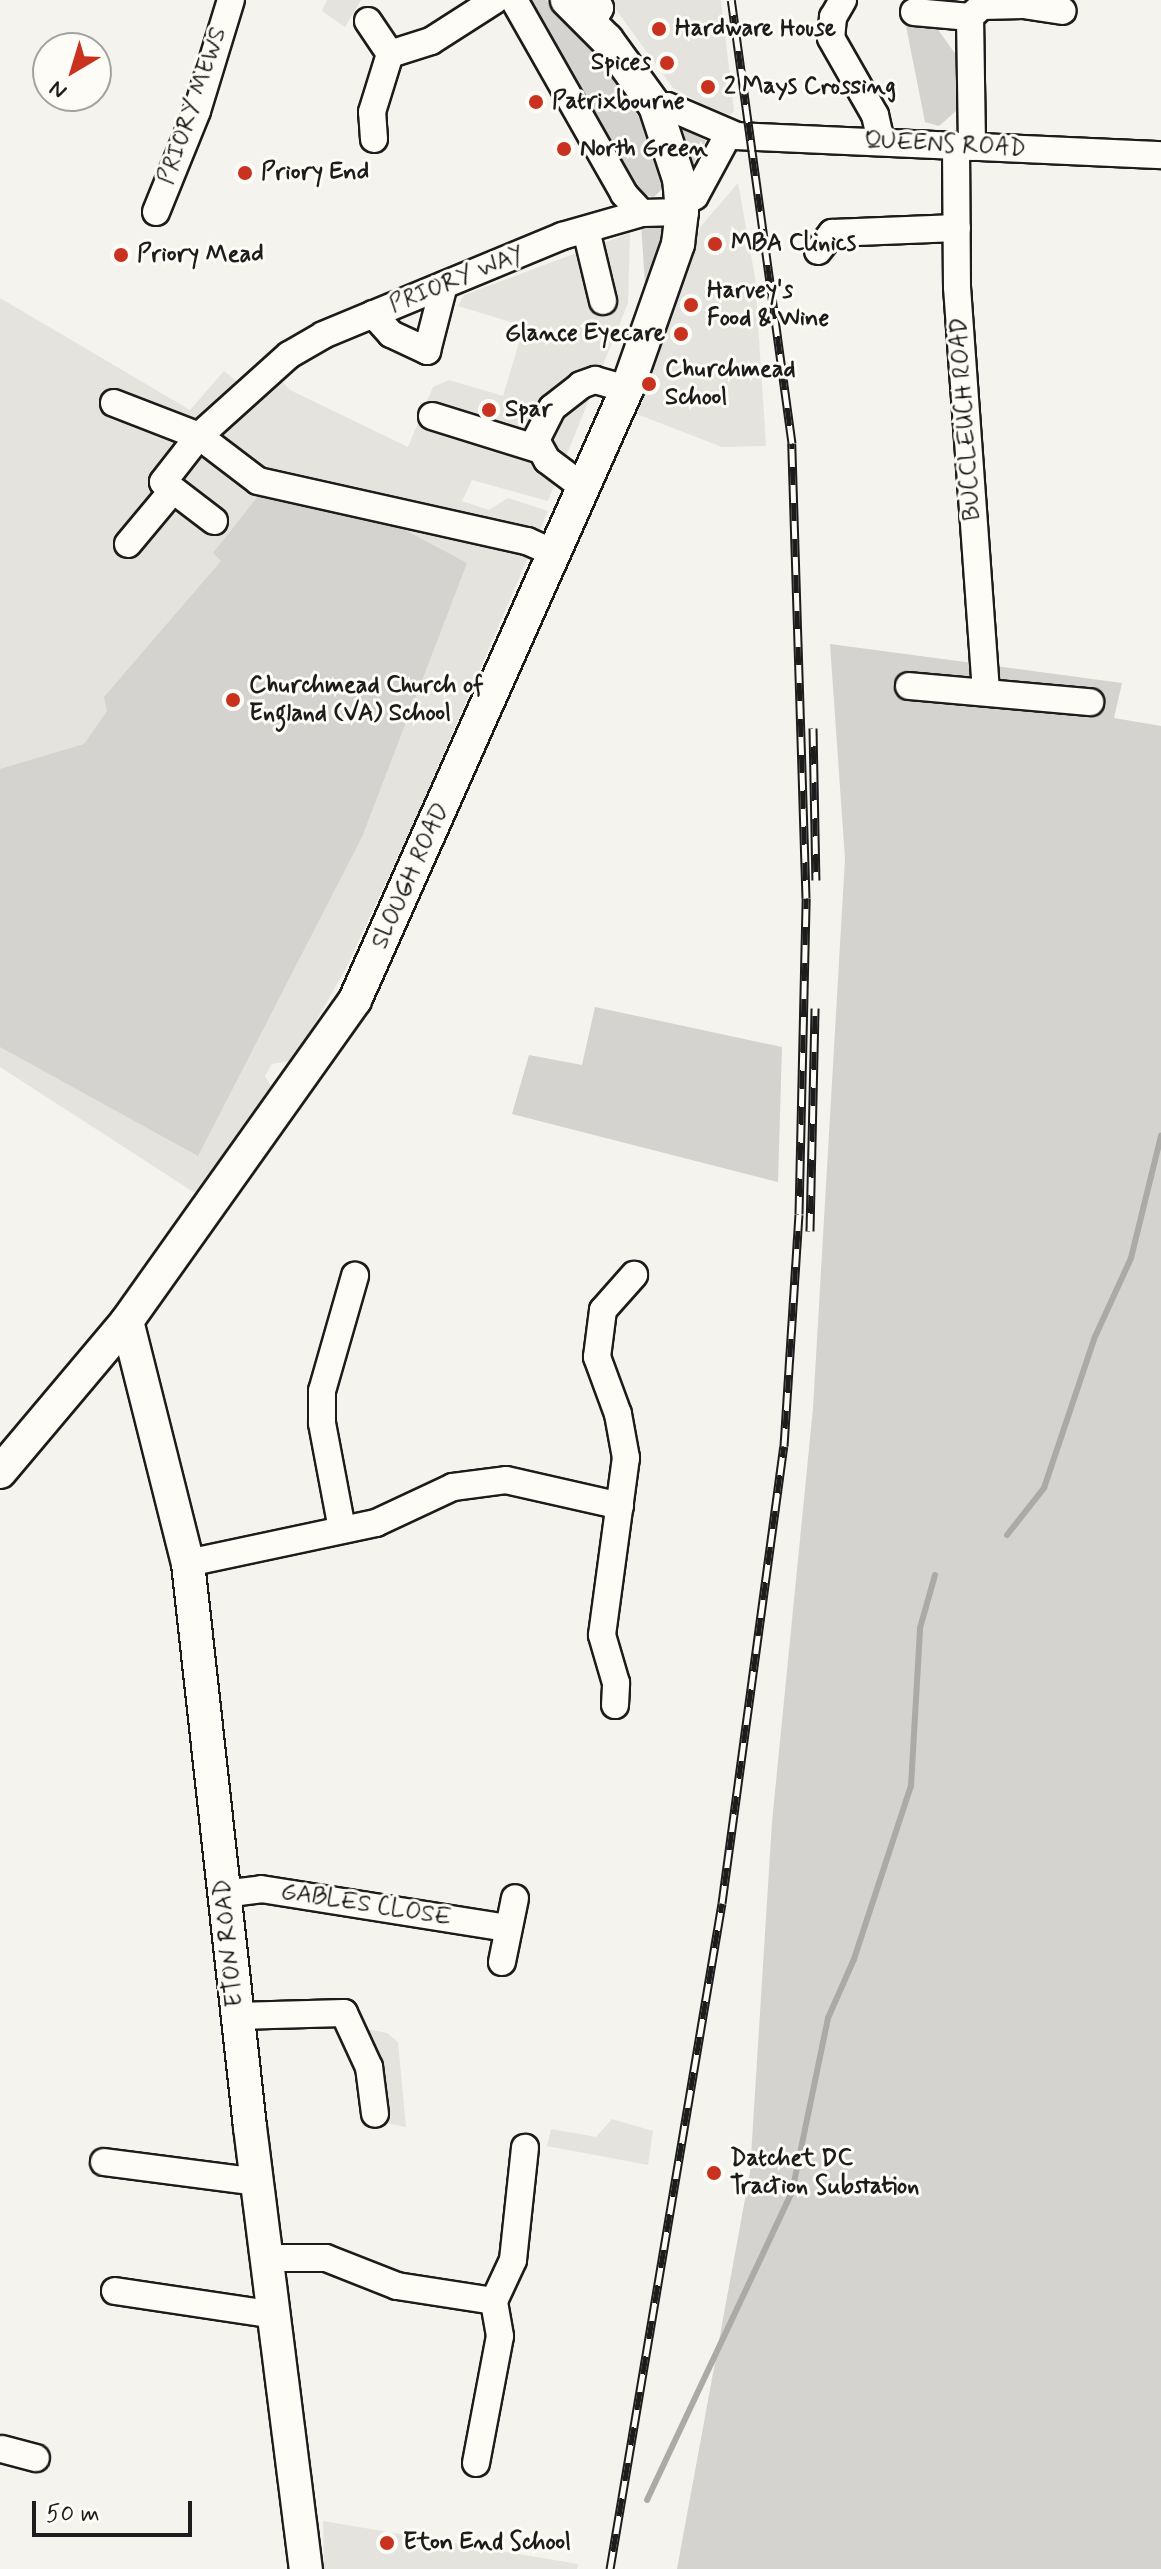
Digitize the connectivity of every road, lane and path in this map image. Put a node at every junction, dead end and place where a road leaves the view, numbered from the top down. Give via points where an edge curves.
1 (231, 0) edge
2 (495, 0) edge
3 (514, 0) edge
4 (567, 0) edge
5 (843, 0) edge
6 (594, 11) edge
7 (1063, 11) dead end
8 (914, 12) dead end
9 (970, 17) junction
10 (368, 21) dead end
11 (390, 54) junction
12 (655, 106) junction
13 (728, 135) junction
14 (374, 139) dead end
15 (881, 141) junction
16 (964, 147) junction
17 (1161, 155) edge
18 (682, 208) junction
19 (156, 212) dead end
20 (642, 213) junction
21 (957, 228) junction
22 (586, 230) junction
23 (818, 251) dead end
24 (444, 285) junction
25 (603, 301) dead end
26 (373, 314) junction
27 (627, 389) junction
28 (114, 403) dead end
29 (432, 416) dead end
30 (199, 436) junction
31 (538, 449) junction
32 (583, 487) junction
33 (173, 490) junction
34 (214, 521) dead end
35 (128, 544) dead end
36 (556, 554) junction
37 (909, 686) dead end
38 (986, 690) junction
39 (1090, 702) dead end
40 (634, 1275) dead end
41 (355, 1276) dead end
42 (127, 1321) junction
43 (0, 1472) edge
44 (620, 1506) junction
45 (342, 1529) junction
46 (188, 1563) junction
47 (615, 1705) dead end
48 (223, 1894) junction
49 (515, 1898) dead end
50 (508, 1928) junction
51 (502, 1962) dead end
52 (237, 2016) junction
53 (375, 2114) dead end
54 (525, 2148) dead end
55 (104, 2162) dead end
56 (259, 2182) junction
57 (268, 2258) junction
58 (115, 2291) dead end
59 (494, 2301) junction
60 (276, 2315) junction
61 (1, 2447) edge
62 (36, 2458) dead end
63 (476, 2463) dead end
64 (306, 2569) edge

1 - 19 street, PRIORY MEWS via 197,111
2 - 11 street via 431,41
3 - 20 street via 624,194
4 - 6 main road
5 - 15 street via 833,17 831,38 875,115
6 - 12 main road
7 - 9 street via 982,6
8 - 9 street
9 - 16 street, BUCCLEUCH ROAD
10 - 11 street
11 - 14 street via 372,112
12 - 13 street, QUEENS ROAD via 667,106
12 - 18 main road
13 - 15 street, QUEENS ROAD
13 - 18 street via 695,196
15 - 16 street, QUEENS ROAD
16 - 17 street, QUEENS ROAD
16 - 21 street, BUCCLEUCH ROAD
18 - 20 street, PRIORY WAY
18 - 27 main road, SLOUGH ROAD via 667,280
20 - 22 street, PRIORY WAY
21 - 23 street via 832,233
21 - 38 street, BUCCLEUCH ROAD
22 - 24 street, PRIORY WAY
22 - 25 street
24 - 26 street, PRIORY WAY
24 - 26 street via 427,351 391,334
26 - 30 street, PRIORY WAY via 289,355
27 - 31 street via 595,380 569,392 552,408 536,440
27 - 32 main road, SLOUGH ROAD
28 - 30 street
29 - 31 street
30 - 33 street, PRIORY WAY via 163,482
30 - 36 street via 258,481 527,541
31 - 32 street
32 - 36 main road, SLOUGH ROAD
33 - 34 street
33 - 35 street
36 - 42 main road, SLOUGH ROAD via 355,1000
37 - 38 street
38 - 39 street
40 - 44 street via 603,1310 597,1357 618,1414 626,1458
41 - 45 street via 322,1391 322,1423
42 - 43 main road, SLOUGH ROAD
42 - 46 main road, ETON ROAD
44 - 45 street via 506,1480 453,1487 376,1523
44 - 47 street via 602,1635 616,1683
45 - 46 street
46 - 48 main road, ETON ROAD
48 - 50 street, GABLES CLOSE via 261,1889
48 - 52 main road, ETON ROAD
49 - 50 street
50 - 51 street
52 - 53 street via 344,2013 369,2067
52 - 56 main road, ETON ROAD
54 - 59 street via 513,2260
55 - 56 street
56 - 57 main road, ETON ROAD
57 - 59 street via 326,2258 397,2286
57 - 60 main road, ETON ROAD
58 - 60 street
59 - 63 street via 500,2336
60 - 64 main road, ETON ROAD
61 - 62 street

